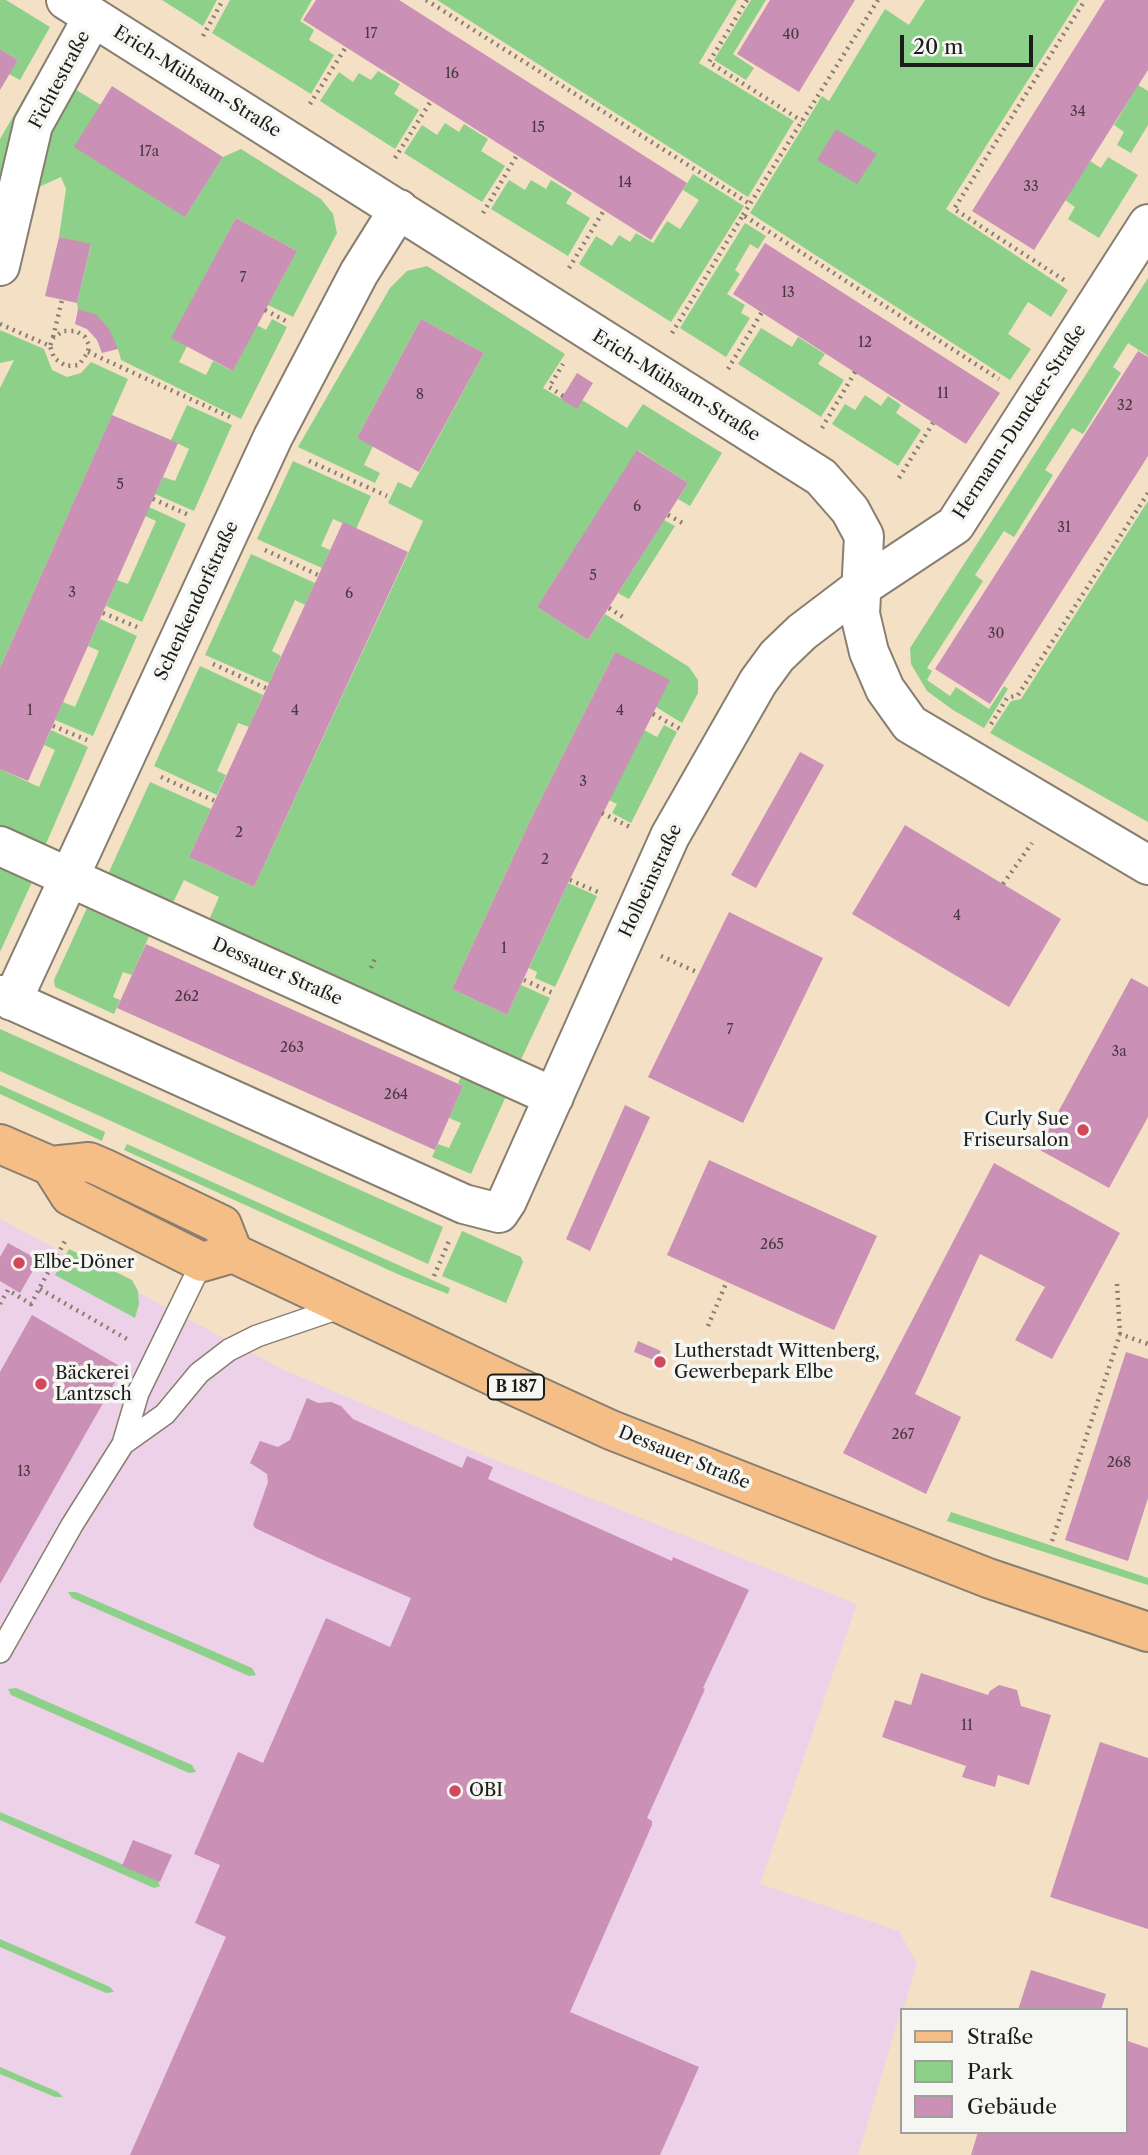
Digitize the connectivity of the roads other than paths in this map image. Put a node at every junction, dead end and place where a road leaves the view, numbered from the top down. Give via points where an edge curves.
1 (80, 8) edge
2 (399, 209) junction
3 (1148, 224) edge
4 (0, 266) edge
5 (860, 588) junction
6 (0, 846) edge
7 (1148, 864) edge
8 (68, 877) junction
9 (6, 998) edge
10 (554, 1097) junction
11 (0, 1144) edge
12 (218, 1258) junction
13 (345, 1306) junction
14 (122, 1444) junction
15 (1148, 1632) edge
16 (0, 1652) edge

1 - 2 street, Erich-Mühsam-Straße
1 - 4 street, Fichtestraße via 33,125
2 - 5 street, Erich-Mühsam-Straße via 821,477 850,510 864,536
2 - 8 street, Schenkendorfstraße via 359,273 271,440
3 - 5 street, Hermann-Duncker-Straße via 955,525
5 - 7 street, Erich-Mühsam-Straße via 860,614 869,652 885,689 910,724
5 - 10 street, Holbeinstraße via 777,656 740,709 670,836
6 - 8 street, Dessauer Straße
8 - 9 street, Schenkendorfstraße
8 - 10 street, Dessauer Straße
9 - 10 street, Holbeinstraße via 464,1205 499,1213
11 - 12 main road via 51,1166 89,1162 222,1225
12 - 13 main road, Dessauer Straße / B 187
12 - 14 lane via 156,1356
13 - 14 lane via 229,1349 199,1373 166,1414
13 - 15 main road, Dessauer Straße / B 187 via 611,1430 988,1578
14 - 16 lane

